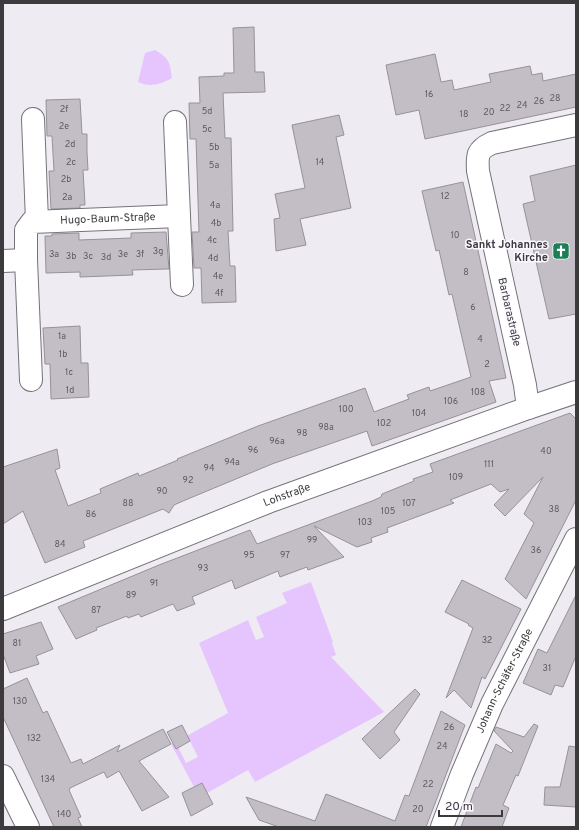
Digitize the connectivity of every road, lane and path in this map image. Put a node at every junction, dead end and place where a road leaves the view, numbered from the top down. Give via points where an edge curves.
1 (33, 119) dead end
2 (175, 122) dead end
3 (576, 125) edge
4 (179, 216) junction
5 (37, 221) junction
6 (26, 260) junction
7 (3, 261) edge
8 (182, 285) dead end
9 (32, 380) dead end
10 (576, 392) edge
11 (528, 408) junction
12 (576, 539) edge
13 (3, 610) edge
14 (3, 776) edge
15 (28, 827) edge
16 (442, 827) edge

1 - 5 street
2 - 4 street
3 - 11 street, Barbarastraße via 492,143 478,153 478,171
4 - 5 street, Hugo-Baum-Straße
4 - 8 street
5 - 6 street via 32,222 26,230
6 - 7 street
6 - 9 street
10 - 11 street, Lohstraße
11 - 13 street, Lohstraße via 268,502
12 - 16 street, Johann-Schäfer-Straße via 492,704
14 - 15 street

